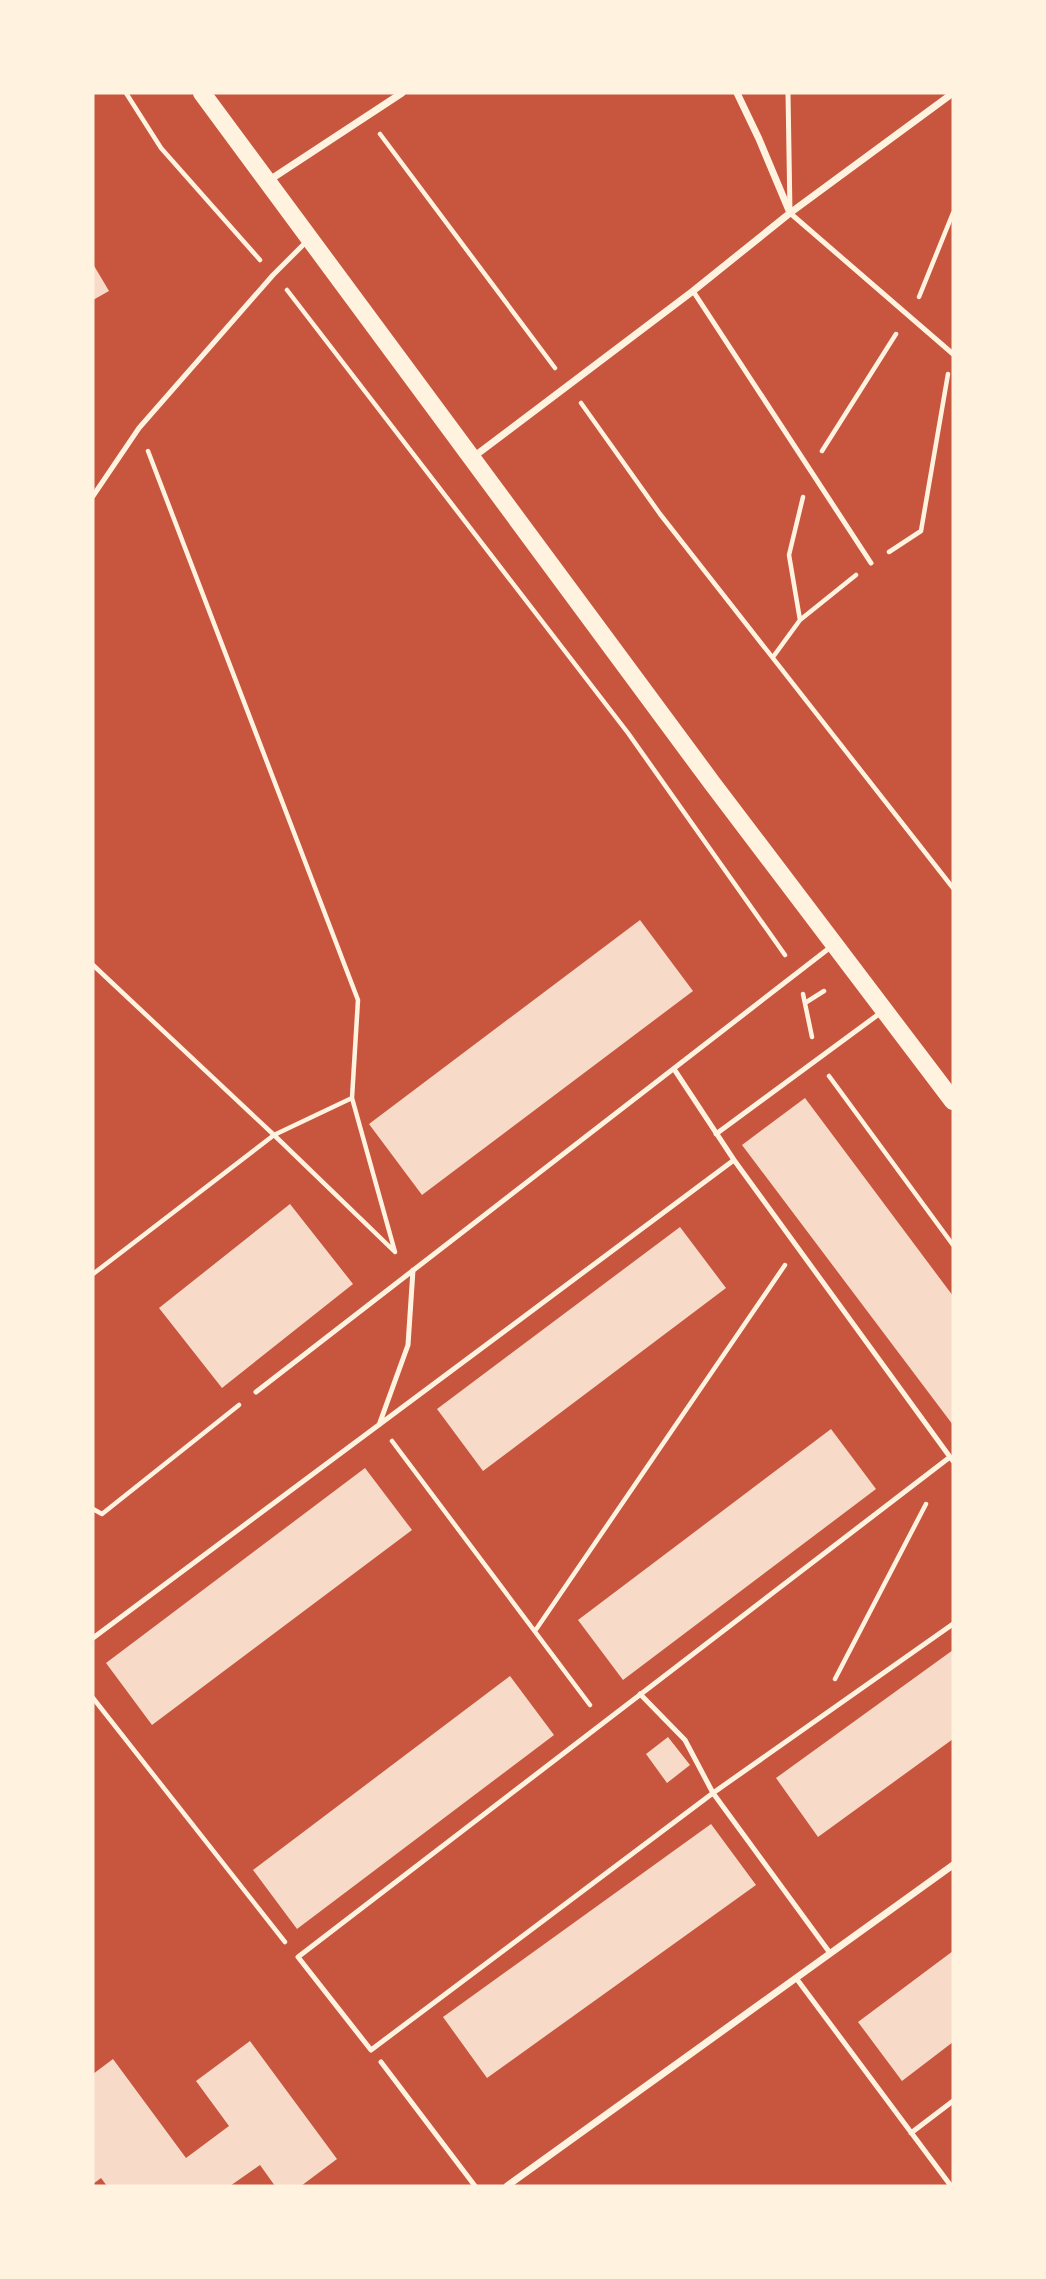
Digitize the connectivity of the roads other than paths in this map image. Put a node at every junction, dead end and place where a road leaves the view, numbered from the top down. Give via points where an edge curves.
1 (202, 93) edge
2 (402, 93) edge
3 (737, 93) edge
4 (788, 93) edge
5 (953, 93) edge
6 (267, 181) junction
7 (790, 213) junction
8 (310, 238) junction
9 (693, 291) junction
10 (952, 353) edge
11 (471, 458) junction
12 (93, 496) edge
13 (871, 564) road end
14 (835, 944) junction
15 (885, 1010) junction
16 (674, 1069) junction
17 (953, 1101) edge
18 (716, 1134) junction
19 (734, 1160) junction
20 (413, 1270) junction
21 (256, 1392) road end
22 (379, 1425) junction
23 (952, 1459) edge
24 (953, 1624) edge
25 (93, 1638) edge
26 (640, 1695) junction
27 (713, 1793) junction
28 (953, 1865) edge
29 (830, 1953) junction
30 (796, 1978) junction
31 (381, 2062) dead end
32 (953, 2101) edge
33 (911, 2133) junction
34 (475, 2186) edge
35 (506, 2186) edge
36 (951, 2186) edge

1 - 6 main road
2 - 6 street
3 - 7 street
4 - 7 lane
5 - 7 street
6 - 8 main road
7 - 9 street
7 - 10 lane
8 - 11 main road
8 - 12 lane via 139,428
9 - 11 street
9 - 13 lane
11 - 14 main road
14 - 15 main road
14 - 16 lane
15 - 17 main road
15 - 18 lane
16 - 18 lane
16 - 20 lane
18 - 19 lane
19 - 22 lane
19 - 23 lane
20 - 21 lane
20 - 22 lane via 408,1345
22 - 25 lane
23 - 26 lane
24 - 27 lane
26 - 27 lane via 685,1740
26 - 27 lane via 298,1957 371,2050
27 - 29 lane
28 - 29 street
29 - 30 street
30 - 33 lane
30 - 35 street
31 - 34 lane
32 - 33 lane
33 - 36 lane

